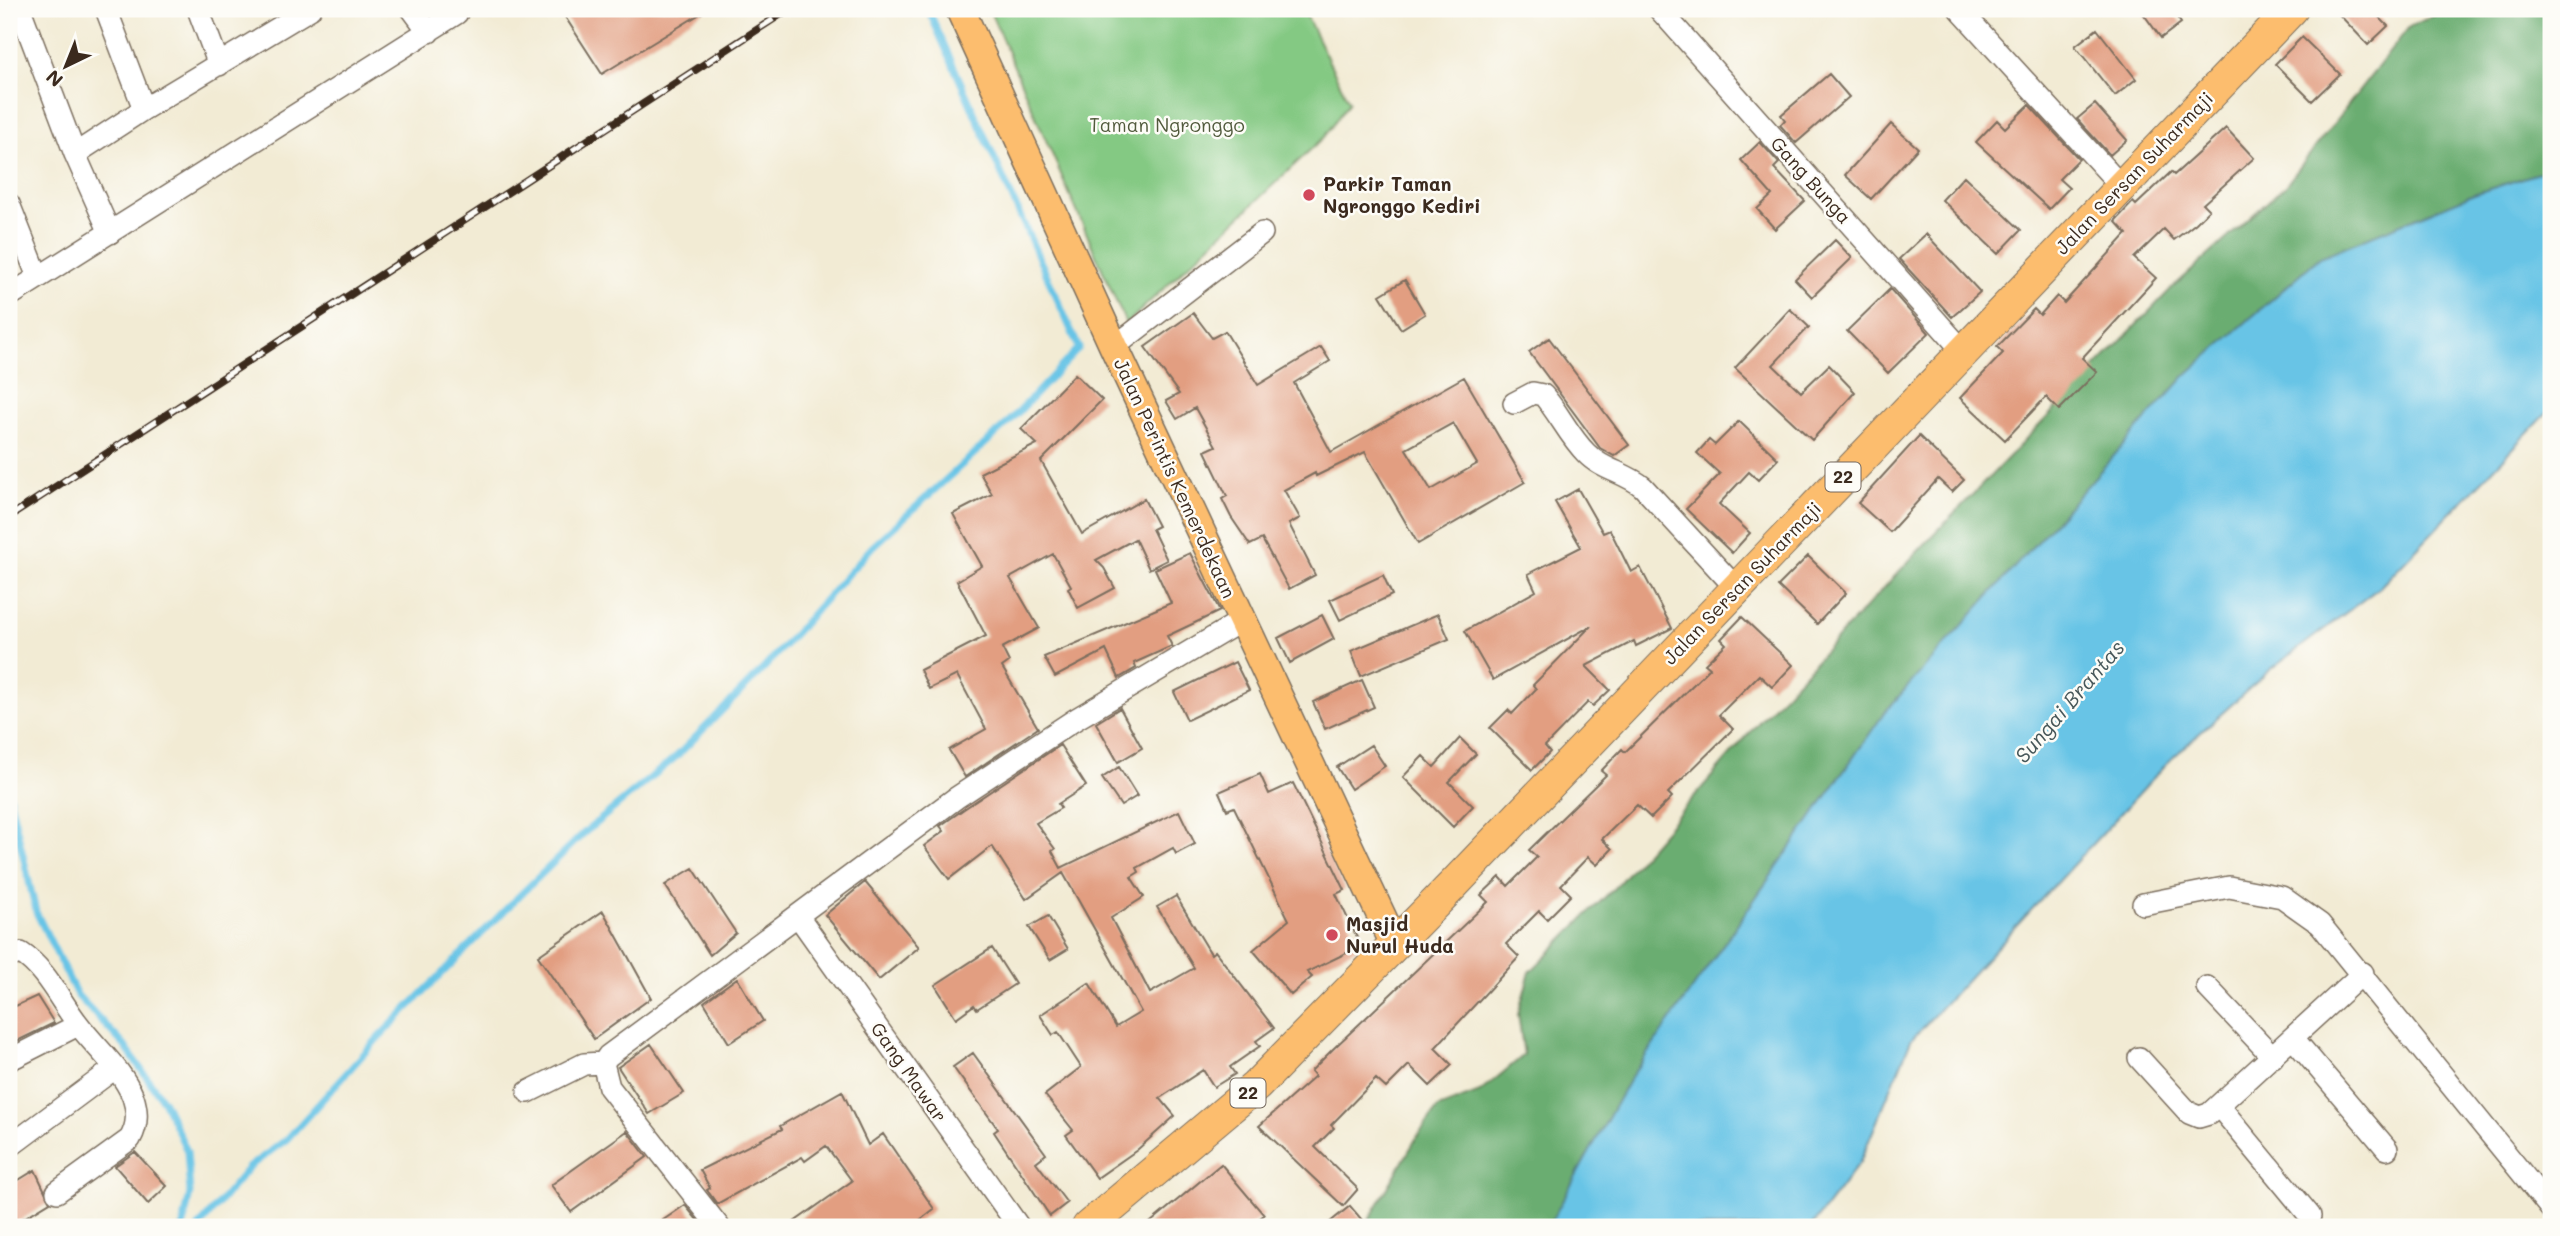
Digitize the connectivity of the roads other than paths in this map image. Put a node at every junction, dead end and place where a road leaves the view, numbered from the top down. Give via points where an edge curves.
1 (20, 9) edge
2 (106, 9) edge
3 (198, 9) edge
4 (310, 9) edge
5 (412, 9) edge
6 (960, 9) edge
7 (1659, 9) edge
8 (1959, 9) edge
9 (2286, 11) edge
10 (457, 13) dead end
11 (429, 32) junction
12 (219, 65) junction
13 (144, 109) junction
14 (75, 154) junction
15 (2121, 186) junction
16 (9, 204) edge
17 (110, 233) junction
18 (1262, 233) dead end
19 (38, 277) junction
20 (9, 296) edge
21 (1114, 347) junction
22 (1963, 351) junction
23 (1514, 403) dead end
24 (1736, 588) junction
25 (1241, 621) junction
26 (2143, 904) dead end
27 (798, 916) junction
28 (1395, 945) junction
29 (9, 956) edge
30 (2363, 973) junction
31 (2207, 987) dead end
32 (78, 1025) junction
33 (2293, 1038) junction
34 (2273, 1057) junction
35 (2139, 1058) dead end
36 (9, 1060) edge
37 (603, 1063) junction
38 (115, 1068) junction
39 (528, 1092) dead end
40 (2219, 1106) junction
41 (9, 1147) edge
42 (2387, 1149) dead end
43 (57, 1192) dead end
44 (2548, 1198) edge
45 (2310, 1216) dead end
46 (719, 1227) edge
47 (1020, 1227) edge
48 (1088, 1227) edge

1 - 14 street
2 - 13 street
3 - 12 street
4 - 12 street
5 - 11 street
6 - 21 main road, Jalan Perintis Kemerdekaan
7 - 22 street, Gang Bunga
8 - 15 street
9 - 15 highway, Jalan Sersan Suharmaji / 22
10 - 11 street
11 - 17 street
12 - 13 street
13 - 14 street
14 - 17 street
15 - 22 highway, Jalan Sersan Suharmaji / 22
16 - 19 street
17 - 19 street
18 - 21 street
19 - 20 street
21 - 25 main road, Jalan Perintis Kemerdekaan
22 - 24 highway, Jalan Sersan Suharmaji / 22
23 - 24 street via 1533,393 1543,395 1586,453 1643,487
24 - 28 highway, Jalan Sersan Suharmaji / 22
25 - 27 street via 1076,719 956,798
25 - 28 main road, Jalan Perintis Kemerdekaan
26 - 30 street via 2229,887 2282,897 2320,924
27 - 37 street
27 - 47 street, Gang Mawar
28 - 48 highway, 22 via 1256,1086
29 - 32 street via 21,953 28,957
30 - 33 street
30 - 44 street
31 - 34 street
32 - 36 street
32 - 38 street
33 - 34 street
33 - 42 street
34 - 40 street
35 - 40 street via 2189,1113 2199,1117
37 - 39 street via 584,1064
37 - 46 street via 609,1087
38 - 41 street
38 - 43 street via 134,1102 135,1130 111,1155
40 - 45 street

